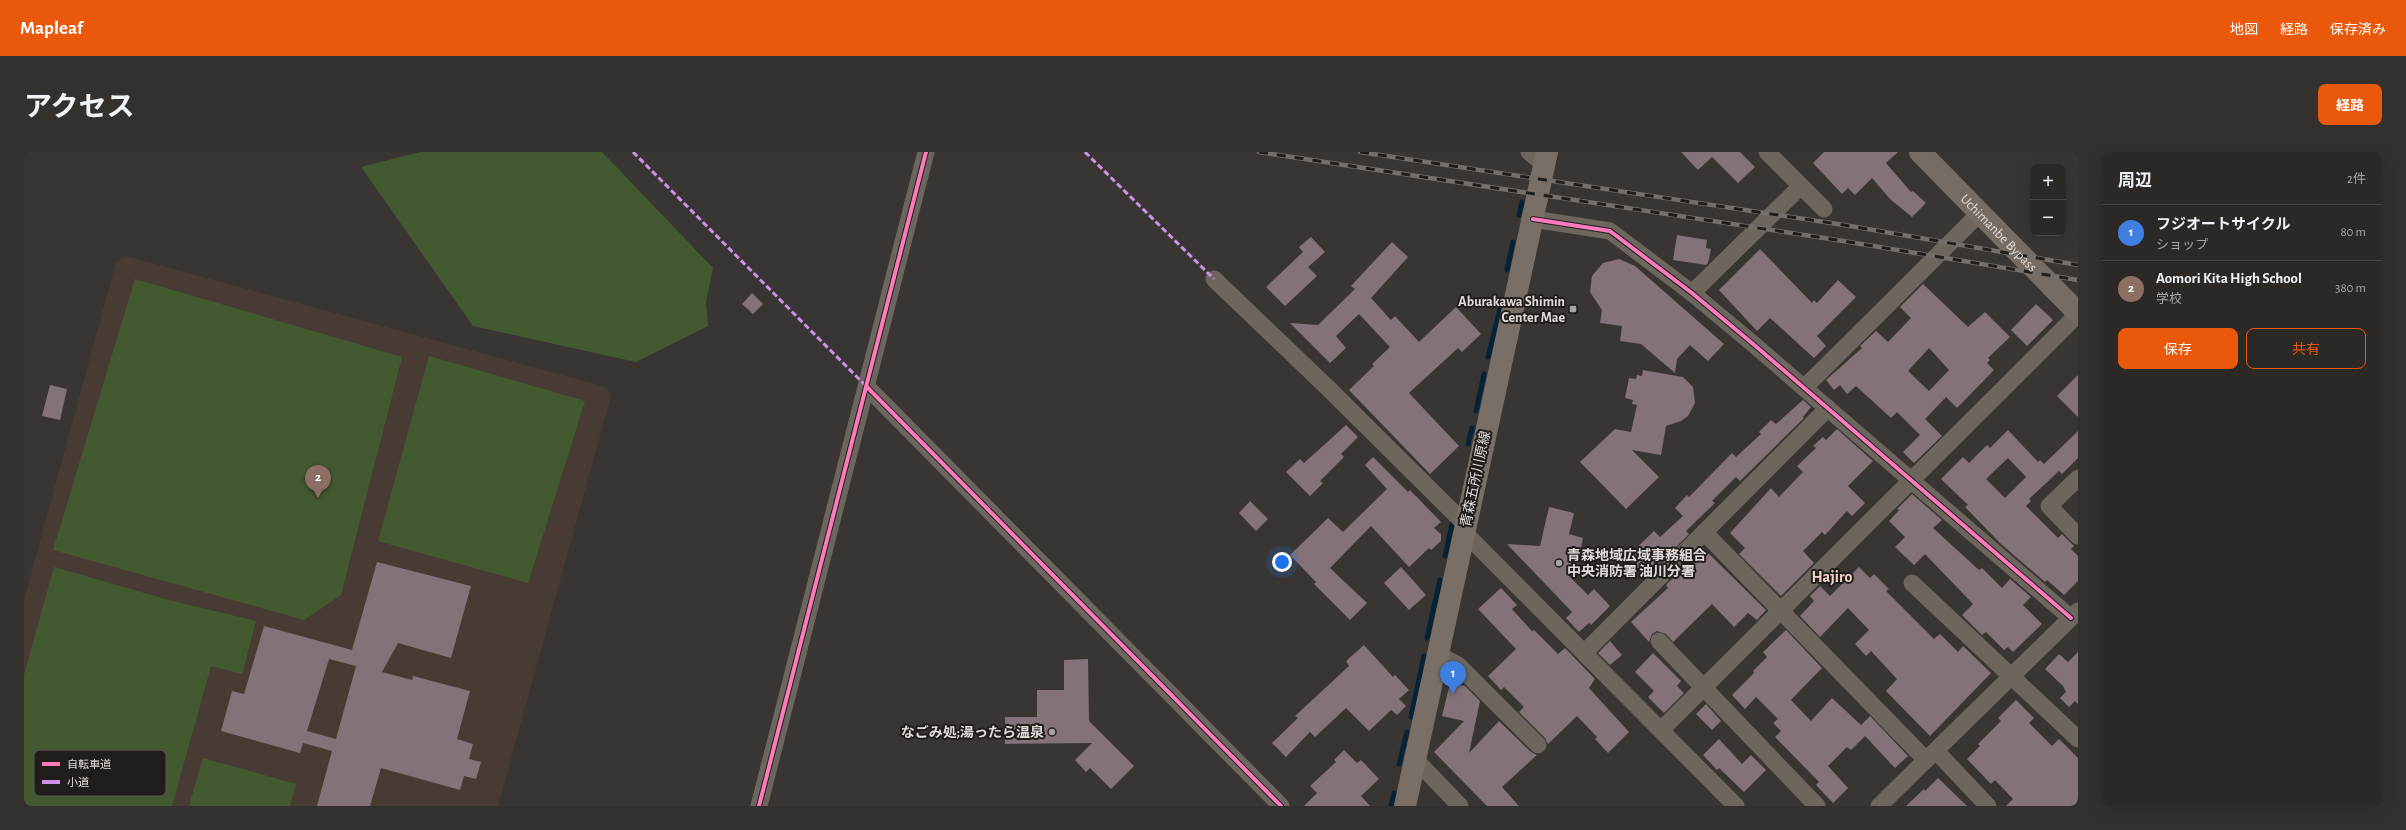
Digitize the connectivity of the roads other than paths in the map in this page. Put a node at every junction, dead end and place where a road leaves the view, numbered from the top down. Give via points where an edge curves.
1 (926, 152) edge
2 (1767, 152) edge
3 (1920, 152) edge
4 (1540, 156) edge
5 (1800, 186) junction
6 (1824, 209) dead end
7 (1980, 213) junction
8 (1533, 219) junction
9 (1214, 279) dead end
10 (1692, 293) junction
11 (2078, 313) edge
12 (867, 386) junction
13 (1804, 388) junction
14 (1828, 408) junction
15 (2078, 478) edge
16 (1912, 479) junction
17 (1464, 528) junction
18 (1704, 532) junction
19 (2078, 536) edge
20 (1912, 583) dead end
21 (1781, 610) junction
22 (2074, 614) edge
23 (1659, 641) dead end
24 (1585, 652) junction
25 (1437, 654) junction
26 (2013, 676) junction
27 (1704, 688) junction
28 (1661, 730) junction
29 (2078, 739) edge
30 (1538, 745) dead end
31 (1931, 755) junction
32 (1416, 760) junction
33 (1883, 805) edge
34 (759, 806) edge
35 (1281, 806) edge
36 (1405, 806) edge
37 (1460, 806) edge
38 (1736, 806) edge
39 (1817, 806) edge
40 (1988, 806) edge

1 - 12 street
2 - 5 street
3 - 7 highway, Uchimanbe Bypass
4 - 8 main road, 青森五所川原線
5 - 6 street
5 - 10 street
7 - 11 highway, Uchimanbe Bypass
7 - 13 street
8 - 10 street via 1610,231
8 - 17 main road, 青森五所川原線
9 - 17 street via 1329,389
10 - 13 street
11 - 16 street
12 - 34 street
12 - 35 street
13 - 14 street
14 - 16 street
14 - 18 street
15 - 19 street via 2049,506
16 - 21 street
16 - 22 street
17 - 24 street
17 - 25 main road, 青森五所川原線
18 - 21 street
18 - 24 street
20 - 26 street
21 - 27 street
21 - 31 street
22 - 26 street
23 - 27 street
24 - 28 street
25 - 30 street via 1458,665
25 - 32 main road, 青森五所川原線
26 - 29 street
26 - 31 street
27 - 28 street
27 - 39 street
28 - 38 street
31 - 33 street
31 - 40 street
32 - 36 main road, 青森五所川原線
32 - 37 street

